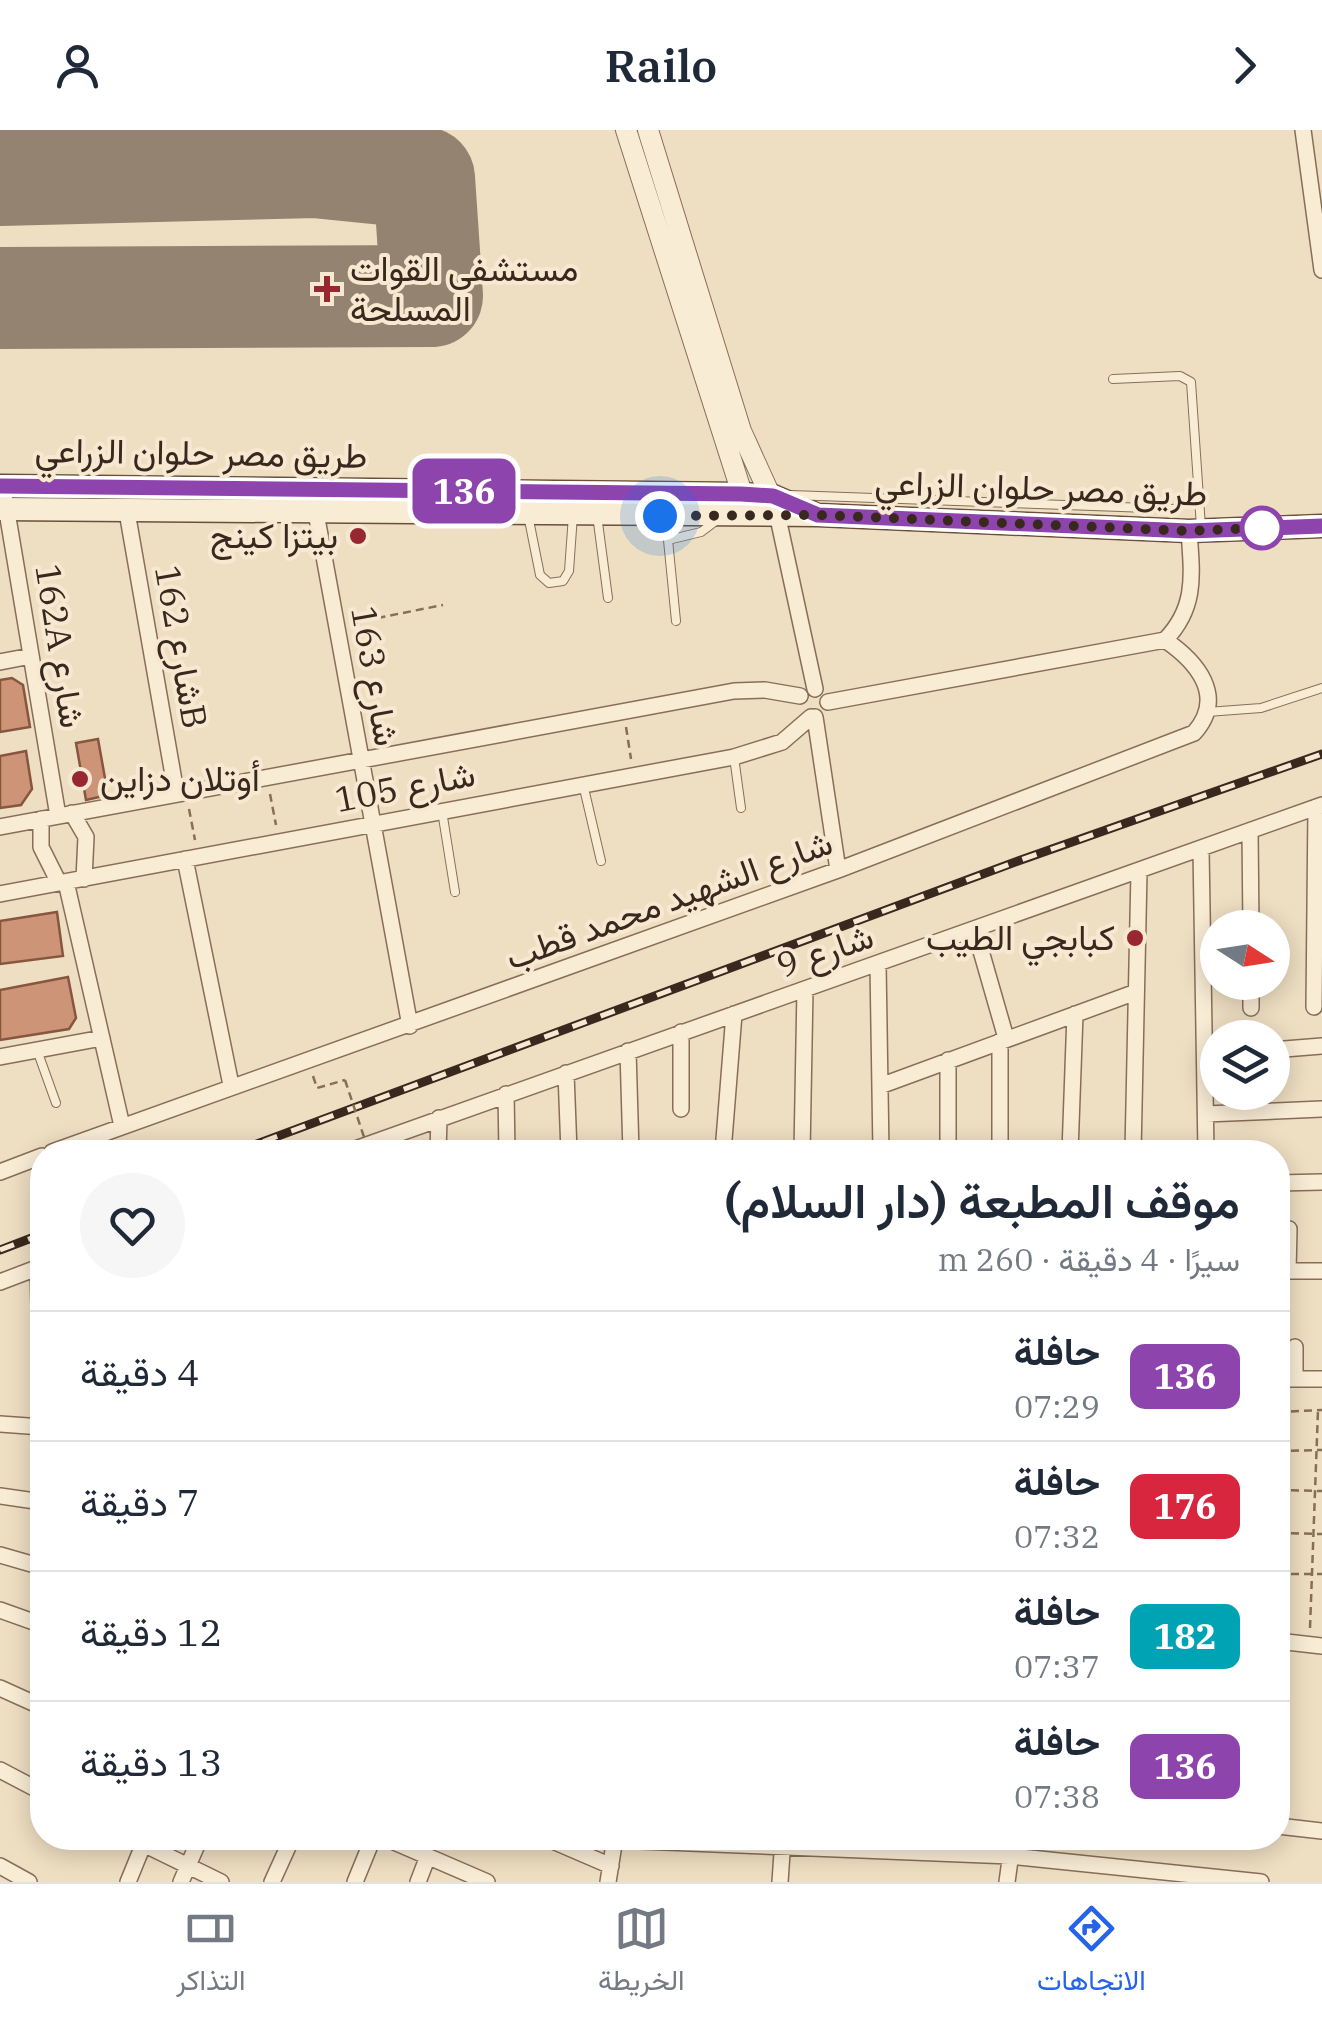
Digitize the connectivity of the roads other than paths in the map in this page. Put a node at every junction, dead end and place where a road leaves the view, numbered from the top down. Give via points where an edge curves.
1 (626, 130) edge
2 (648, 130) edge
3 (1304, 137) edge
4 (1322, 137) edge
5 (1316, 184) edge
6 (1320, 244) edge
7 (1322, 270) edge
8 (1114, 379) dead end
9 (2, 498) edge
10 (526, 503) junction
11 (745, 506) junction
12 (776, 507) junction
13 (582, 508) junction
14 (1176, 509) dead end
15 (127, 512) junction
16 (316, 513) junction
17 (722, 516) junction
18 (1322, 526) edge
19 (1195, 531) junction
20 (608, 598) dead end
21 (676, 620) dead end
22 (1165, 640) junction
23 (31, 656) junction
24 (0, 662) edge
25 (1322, 688) edge
26 (808, 692) junction
27 (828, 702) junction
28 (1206, 712) junction
29 (813, 717) junction
30 (734, 756) junction
31 (360, 758) junction
32 (583, 784) junction
33 (181, 791) junction
34 (1319, 806) edge
35 (740, 808) dead end
36 (442, 810) junction
37 (57, 816) junction
38 (372, 824) junction
39 (0, 826) edge
40 (1250, 831) junction
41 (1201, 849) junction
42 (191, 858) junction
43 (601, 861) dead end
44 (838, 870) junction
45 (1139, 872) junction
46 (84, 879) junction
47 (63, 882) junction
48 (454, 892) dead end
49 (0, 894) edge
50 (1251, 910) edge
51 (975, 930) junction
52 (878, 964) junction
53 (805, 990) junction
54 (1136, 992) junction
55 (1251, 1000) edge
56 (1314, 1007) dead end
57 (1251, 1008) dead end
58 (734, 1014) junction
59 (1075, 1014) junction
60 (1209, 1020) edge
61 (410, 1026) junction
62 (681, 1032) junction
63 (102, 1038) junction
64 (1003, 1040) junction
65 (1322, 1046) edge
66 (1290, 1049) edge
67 (37, 1050) junction
68 (628, 1051) junction
69 (0, 1057) edge
70 (948, 1060) junction
71 (566, 1073) junction
72 (232, 1085) junction
73 (880, 1086) junction
74 (506, 1094) junction
75 (56, 1103) dead end
76 (681, 1109) dead end
77 (1322, 1109) edge
78 (1206, 1110) edge
79 (1206, 1114) junction
80 (438, 1118) junction
81 (122, 1126) junction
82 (84, 1140) edge
83 (378, 1140) edge
84 (438, 1140) edge
85 (507, 1140) edge
86 (569, 1140) edge
87 (632, 1140) edge
88 (725, 1140) edge
89 (802, 1140) edge
90 (881, 1140) edge
91 (948, 1140) edge
92 (1000, 1140) edge
93 (1070, 1140) edge
94 (1133, 1140) edge
95 (1206, 1140) edge
96 (30, 1161) edge
97 (0, 1172) edge
98 (1290, 1182) edge
99 (1322, 1182) edge
100 (1322, 1270) edge
101 (30, 1271) edge
102 (1290, 1271) edge
103 (0, 1282) edge
104 (1295, 1347) dead end
105 (1290, 1379) edge
106 (1295, 1379) junction
107 (1322, 1379) edge
108 (0, 1424) edge
109 (30, 1426) edge
110 (0, 1496) edge
111 (30, 1500) edge
112 (0, 1555) edge
113 (30, 1564) edge
114 (0, 1610) edge
115 (30, 1621) edge
116 (1290, 1643) edge
117 (1316, 1645) edge
118 (0, 1688) edge
119 (30, 1702) edge
120 (0, 1770) edge
121 (30, 1786) edge
122 (1290, 1827) edge
123 (1322, 1831) edge
124 (137, 1850) edge
125 (153, 1850) edge
126 (195, 1850) edge
127 (287, 1850) edge
128 (368, 1850) edge
129 (414, 1850) edge
130 (567, 1850) edge
131 (782, 1850) edge
132 (912, 1850) edge
133 (1011, 1850) edge
134 (428, 1856) junction
135 (1010, 1856) junction
136 (0, 1866) edge
137 (184, 1874) edge
138 (609, 1874) edge
139 (1166, 1877) edge
140 (483, 1881) edge
141 (30, 1882) edge
142 (128, 1882) edge
143 (221, 1882) edge
144 (272, 1882) edge
145 (355, 1882) edge
146 (418, 1882) edge
147 (780, 1882) edge
148 (1007, 1882) edge
149 (1262, 1882) edge

1 - 11 street
2 - 12 street via 742,432
3 - 4 street
3 - 5 street
5 - 6 street
6 - 7 street
8 - 19 lane via 1180,376 1191,382
9 - 10 main road, طريق مصر حلوان الزراعي
9 - 15 main road, طريق مصر حلوان الزراعي
9 - 23 street, 162A شارع
10 - 13 main road, طريق مصر حلوان الزراعي
10 - 13 lane via 540,575 549,582 563,581 569,571
10 - 16 main road, طريق مصر حلوان الزراعي
11 - 12 main road, طريق مصر حلوان الزراعي
11 - 13 main road, طريق مصر حلوان الزراعي
11 - 17 main road, طريق مصر حلوان الزراعي
12 - 14 lane via 820,494
12 - 19 main road, طريق مصر حلوان الزراعي via 818,515
12 - 26 street
13 - 17 main road, طريق مصر حلوان الزراعي
13 - 20 lane
15 - 16 main road, طريق مصر حلوان الزراعي
15 - 33 street, شارع 162B
16 - 31 street, شارع 163
17 - 21 lane via 701,532 668,540
18 - 19 main road, طريق مصر حلوان الزراعي
19 - 22 street via 1191,602
22 - 27 street
22 - 28 street via 1192,658 1202,675
23 - 24 street
23 - 37 street, 162A شارع
25 - 28 lane via 1261,708
26 - 27 street
26 - 29 street via 800,709
26 - 31 street, شارع 105 via 749,690
27 - 29 street, شارع 105
28 - 44 street, شارع الشهيد محمد قطب via 1194,733
29 - 30 street, شارع 105 via 782,742
29 - 44 street
30 - 32 street, شارع 105
30 - 35 lane
31 - 33 street, شارع 105
31 - 38 street, شارع 163
32 - 36 street, شارع 105
32 - 43 lane
33 - 37 street, شارع 105
34 - 40 street, شارع 9
34 - 56 street
36 - 38 street, شارع 105
36 - 48 lane
37 - 39 street, شارع 105
37 - 46 street via 86,837
37 - 47 street via 41,846
38 - 42 street, شارع 105
38 - 61 street, شارع 163
40 - 41 street, شارع 9
40 - 50 street
41 - 45 street, شارع 9
41 - 60 street
42 - 46 street, شارع 105
42 - 72 street
44 - 61 street, شارع الشهيد محمد قطب
45 - 51 street, شارع 9
45 - 54 street
46 - 47 street, شارع 105
47 - 49 street, شارع 105
47 - 63 street
51 - 52 street, شارع 9
51 - 64 street
52 - 53 street, شارع 9
52 - 73 street
53 - 58 street, شارع 9
53 - 89 street
54 - 59 street
54 - 94 street
55 - 57 street
58 - 62 street, شارع 9
58 - 88 street
59 - 64 street
59 - 93 street
61 - 72 street, شارع الشهيد محمد قطب
62 - 68 street, شارع 9
62 - 76 street
63 - 67 street
63 - 81 street
64 - 70 street
64 - 92 street
65 - 66 street
67 - 69 street
67 - 75 lane
68 - 71 street, شارع 9
68 - 87 street
70 - 73 street
70 - 91 street
71 - 74 street, شارع 9
71 - 86 street
72 - 81 street, شارع الشهيد محمد قطب
73 - 90 street
74 - 80 street, شارع 9
74 - 85 street
77 - 79 street
78 - 79 street
79 - 95 street
80 - 83 street, شارع 9
80 - 84 street
81 - 82 street, شارع الشهيد محمد قطب
96 - 97 street
98 - 99 street
100 - 102 street
101 - 103 street
104 - 106 street
105 - 106 street
106 - 107 street
108 - 109 street
110 - 111 street
112 - 113 street
114 - 115 street
116 - 117 street
118 - 119 street
120 - 121 street
122 - 123 street
124 - 142 street
125 - 137 street
126 - 137 street
127 - 144 street
128 - 145 street
129 - 134 street
130 - 138 street
131 - 147 street
132 - 135 street
133 - 135 street
134 - 140 street
134 - 146 street
135 - 139 street
135 - 148 street
136 - 141 street
137 - 143 street
139 - 149 street

